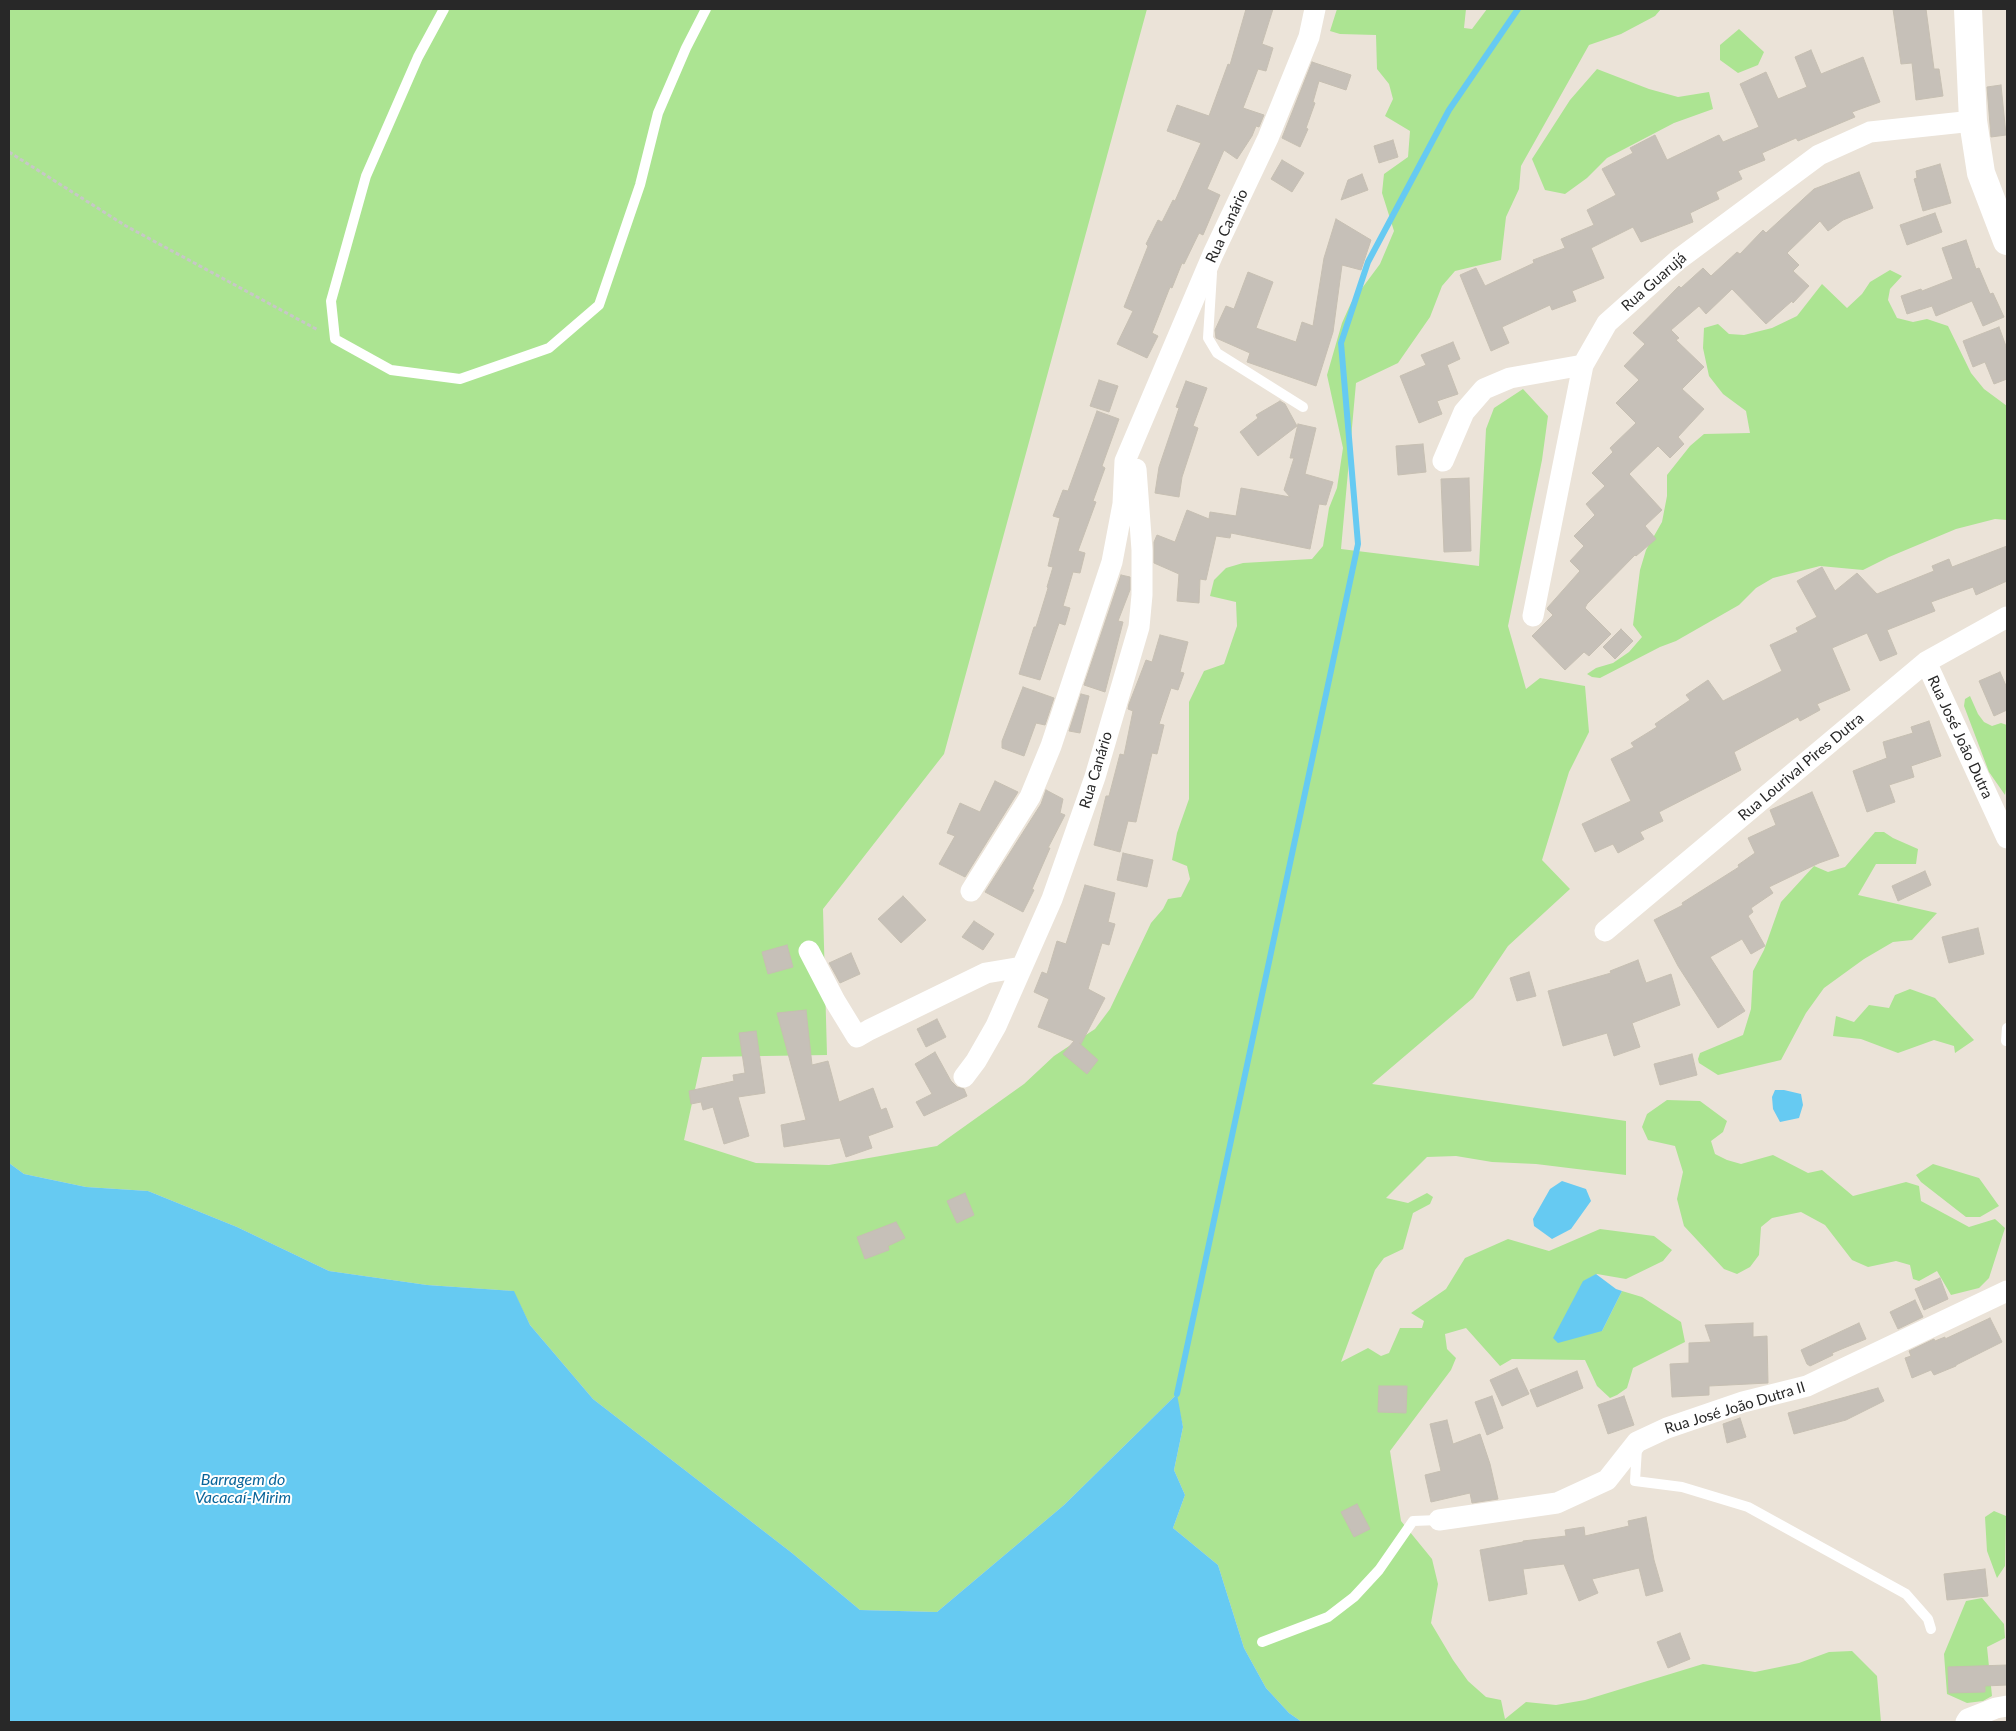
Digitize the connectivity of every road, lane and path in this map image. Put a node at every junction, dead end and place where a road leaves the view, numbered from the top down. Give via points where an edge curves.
1 (444, 9) edge
2 (706, 9) edge
3 (1315, 9) edge
4 (1968, 9) edge
5 (1973, 121) junction
6 (9, 152) edge
7 (2007, 241) edge
8 (1213, 254) junction
9 (335, 339) junction
10 (1583, 365) junction
11 (1303, 407) dead end
12 (1133, 442) junction
13 (1443, 461) dead end
14 (1532, 616) dead end
15 (2007, 617) edge
16 (1926, 662) junction
17 (2007, 838) edge
18 (971, 890) dead end
19 (1605, 931) dead end
20 (809, 951) dead end
21 (1022, 967) junction
22 (2007, 1028) edge
23 (2006, 1040) dead end
24 (964, 1078) dead end
25 (2007, 1291) edge
26 (1638, 1442) junction
27 (1438, 1520) joint
28 (1931, 1629) dead end
29 (1262, 1642) dead end
30 (2007, 1706) edge
31 (1967, 1720) edge

1 - 9 lane via 418,57 366,176 331,301
2 - 9 lane via 658,113 640,185 599,305 549,348 460,379 392,370
3 - 8 street, Rua Canário via 1309,37 1268,138
4 - 5 street
5 - 7 street via 1981,173
5 - 10 street, Rua Guarujá via 1870,132 1819,156 1679,259 1607,324
6 - 9 path via 126,226
8 - 11 lane via 1208,338 1217,353
8 - 12 street, Rua Canário
10 - 13 street via 1510,378 1484,388 1464,412
10 - 14 street, Rua Guarujá
12 - 18 street, Rua Canário via 1125,461 1123,504 1112,562 1051,746 1030,797
12 - 21 street, Rua Canário via 1142,550 1139,627 1073,843
15 - 16 street, Rua Lourival Pires Dutra
16 - 17 street, Rua José João Dutra
16 - 19 street, Rua Lourival Pires Dutra
20 - 21 street via 858,1037 986,973
21 - 24 street, Rua Canário via 996,1026
22 - 23 lane
25 - 26 street, Rua José João Dutra II via 1807,1386 1733,1405 1667,1428
26 - 27 street, Rua José João Dutra II via 1607,1480 1557,1502
26 - 28 lane via 1635,1481 1682,1487 1748,1507 1906,1594 1928,1619
27 - 29 lane via 1412,1521 1379,1570 1354,1597 1328,1617
30 - 31 street

